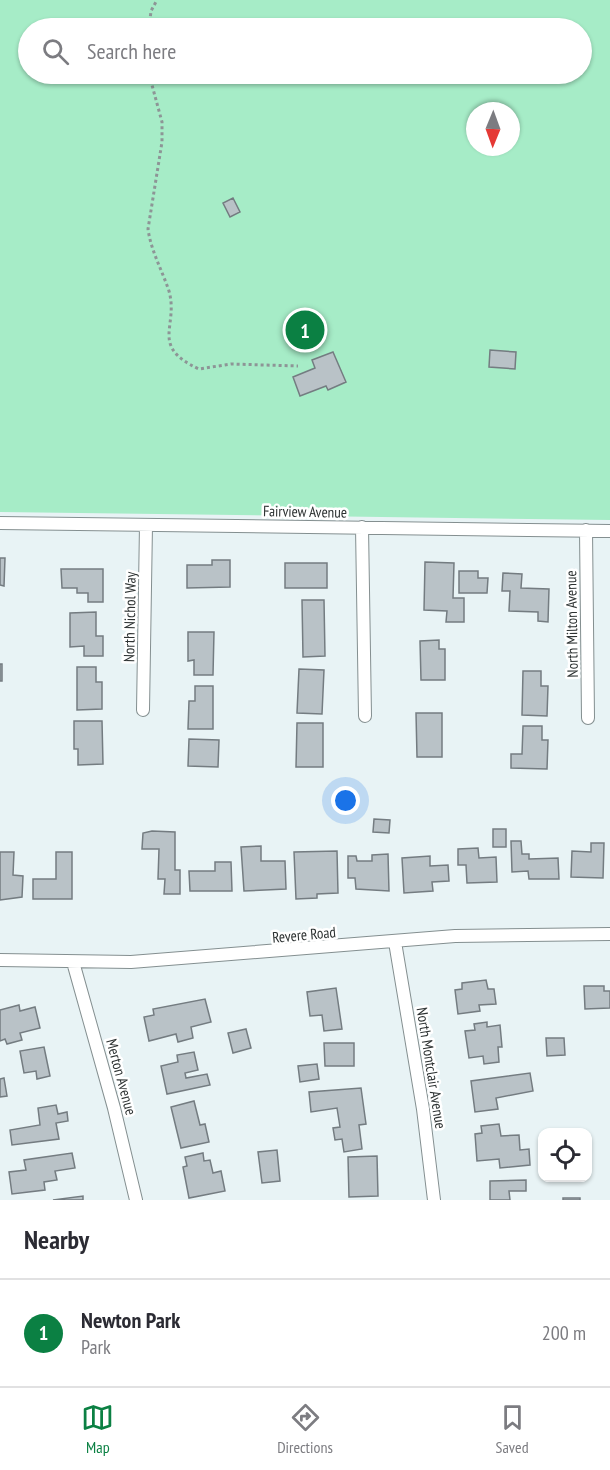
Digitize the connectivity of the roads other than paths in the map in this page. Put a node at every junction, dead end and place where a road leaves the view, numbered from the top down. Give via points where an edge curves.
1 (0, 523) edge
2 (146, 525) junction
3 (362, 527) junction
4 (586, 530) junction
5 (610, 531) edge
6 (143, 710) dead end
7 (365, 716) dead end
8 (588, 718) dead end
9 (610, 934) edge
10 (395, 942) junction
11 (0, 960) edge
12 (74, 962) junction
13 (136, 1200) edge
14 (434, 1200) edge

1 - 2 street, Fairview Avenue
2 - 3 street, Fairview Avenue
2 - 6 street, North Nichol Way
3 - 4 street, Fairview Avenue
3 - 7 street
4 - 5 street, Fairview Avenue
4 - 8 street, North Milton Avenue
9 - 10 street, Revere Road via 455,936
10 - 12 street, Revere Road via 131,962
10 - 14 street, North Montclair Avenue
11 - 12 street, Revere Road
12 - 13 street, Merton Avenue

